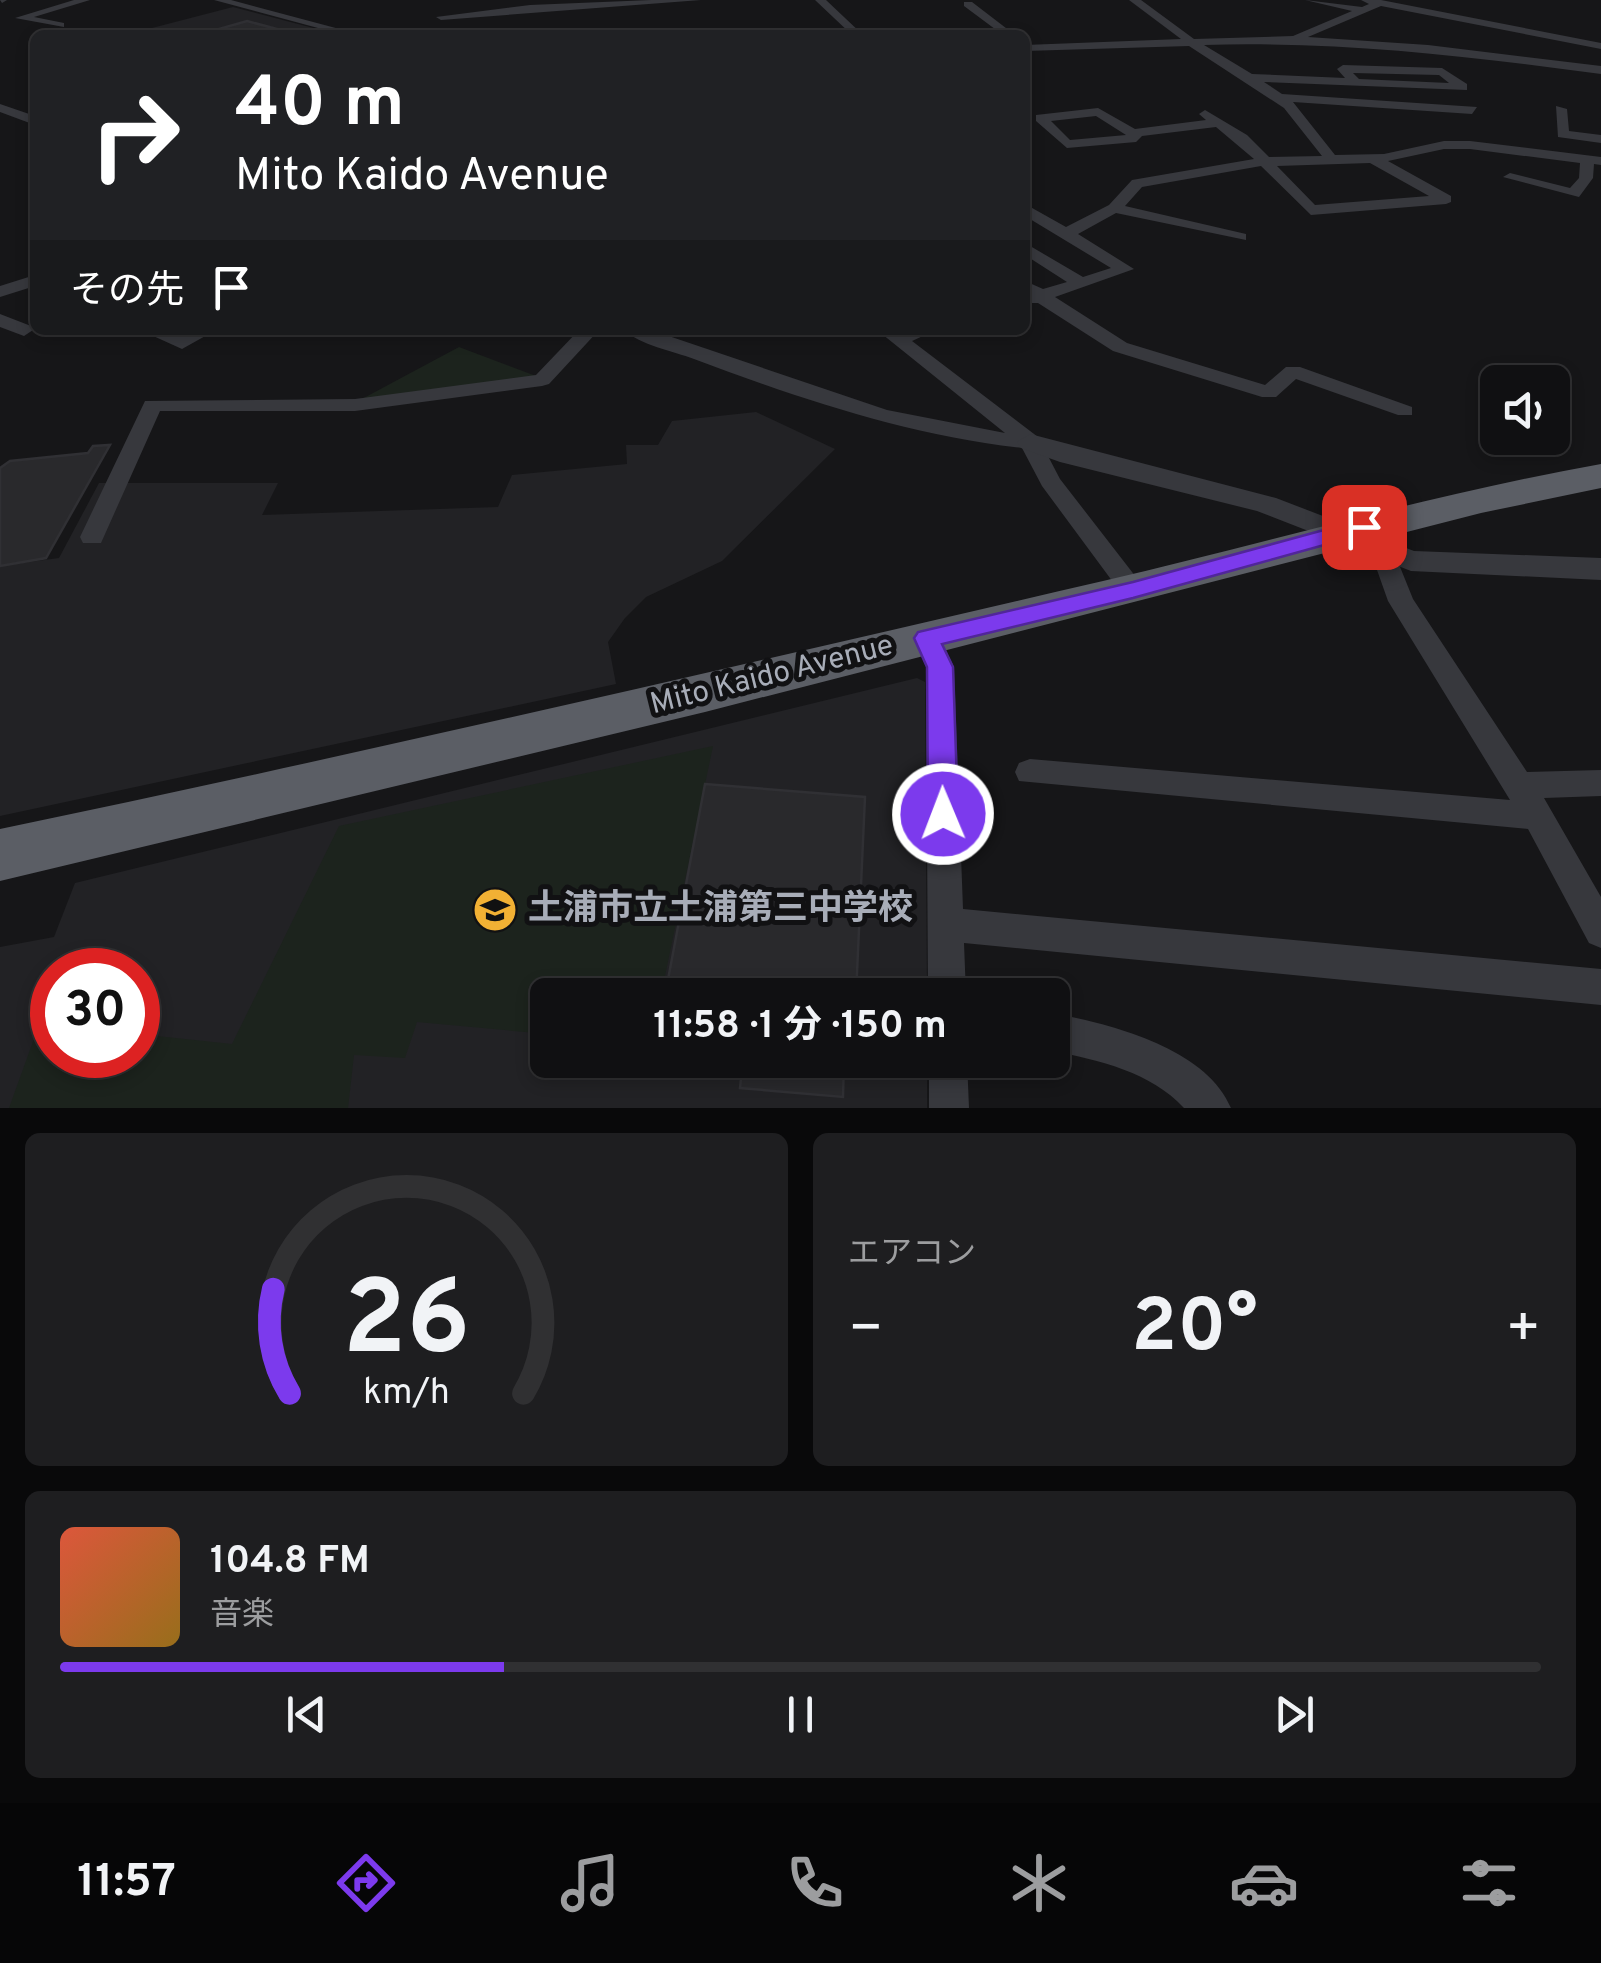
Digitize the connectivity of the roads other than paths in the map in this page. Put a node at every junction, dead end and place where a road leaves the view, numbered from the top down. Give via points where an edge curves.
1 (85, 0) edge
2 (219, 0) edge
3 (696, 0) edge
4 (820, 0) edge
5 (1134, 0) edge
6 (1310, 0) edge
7 (968, 4) dead end
8 (1365, 5) edge
9 (530, 6) edge
10 (442, 17) dead end
11 (530, 24) dead end
12 (60, 26) dead end
13 (337, 30) edge
14 (853, 30) edge
15 (1003, 30) edge
16 (1293, 39) junction
17 (1196, 45) junction
18 (1601, 46) edge
19 (1030, 48) edge
20 (1601, 70) edge
21 (1250, 78) junction
22 (1355, 82) junction
23 (1283, 98) junction
24 (0, 108) edge
25 (1472, 110) dead end
26 (1561, 110) dead end
27 (30, 120) edge
28 (30, 120) edge
29 (0, 124) edge
30 (1132, 133) junction
31 (1601, 139) edge
32 (1330, 158) junction
33 (1372, 158) junction
34 (1594, 160) edge
35 (1261, 162) junction
36 (1510, 177) dead end
37 (1114, 208) junction
38 (1030, 211) edge
39 (1067, 233) junction
40 (1240, 237) dead end
41 (1030, 251) edge
42 (30, 282) edge
43 (1081, 283) junction
44 (0, 292) edge
45 (1030, 294) edge
46 (0, 320) edge
47 (24, 330) dead end
48 (162, 335) edge
49 (197, 335) edge
50 (585, 335) edge
51 (647, 335) edge
52 (893, 335) edge
53 (1405, 411) dead end
54 (1030, 442) junction
55 (1601, 476) edge
56 (1343, 533) junction
57 (92, 538) dead end
58 (1383, 553) junction
59 (1601, 569) edge
60 (1133, 590) junction
61 (927, 638) junction
62 (1030, 772) dead end
63 (1601, 783) edge
64 (1516, 786) junction
65 (1538, 816) junction
66 (0, 855) edge
67 (946, 924) junction
68 (1601, 931) edge
69 (947, 978) edge
70 (1601, 987) edge
71 (1070, 1035) edge
72 (948, 1078) edge
73 (949, 1108) edge
74 (1211, 1108) edge

1 - 12 street via 20,18
2 - 13 street
3 - 9 street
4 - 14 street
5 - 17 street
6 - 8 street
7 - 15 street
8 - 16 street
8 - 18 street
9 - 10 street
9 - 11 street
16 - 17 street
16 - 20 street
17 - 19 street
17 - 21 street
21 - 22 street
21 - 23 street
22 - 22 street via 1427,86 1464,87 1442,72 1343,69
23 - 25 street
23 - 32 street via 1305,116
24 - 27 street
26 - 31 street via 1563,134
28 - 29 street
30 - 30 street via 1136,138 1067,144 1040,118 1098,112
30 - 35 street via 1212,118 1242,138
32 - 33 street
32 - 35 street
33 - 34 street via 1470,145
33 - 35 street via 1446,198 1311,210
34 - 36 street via 1574,194
35 - 37 street via 1137,183
37 - 39 street
37 - 40 street
38 - 39 street
39 - 43 street via 1125,269
41 - 43 street
42 - 44 street
43 - 45 street
45 - 53 street via 1120,347 1268,393 1292,371
46 - 47 street
48 - 49 street via 182,343
50 - 57 street via 542,380 354,405 152,406
51 - 54 street via 805,392 994,440
52 - 54 street
54 - 56 street via 1266,504
54 - 60 street via 1050,481
55 - 56 highway, Mito Kaido Avenue
56 - 58 street
56 - 60 highway, Mito Kaido Avenue
58 - 59 street via 1456,566
58 - 64 street via 1401,601
60 - 61 highway, Mito Kaido Avenue
61 - 66 highway, Mito Kaido Avenue via 377,774
61 - 67 street via 940,667
62 - 65 street
63 - 64 street
64 - 65 street
65 - 68 street
67 - 69 street
67 - 70 street
71 - 74 street via 1179,1074
72 - 73 street

